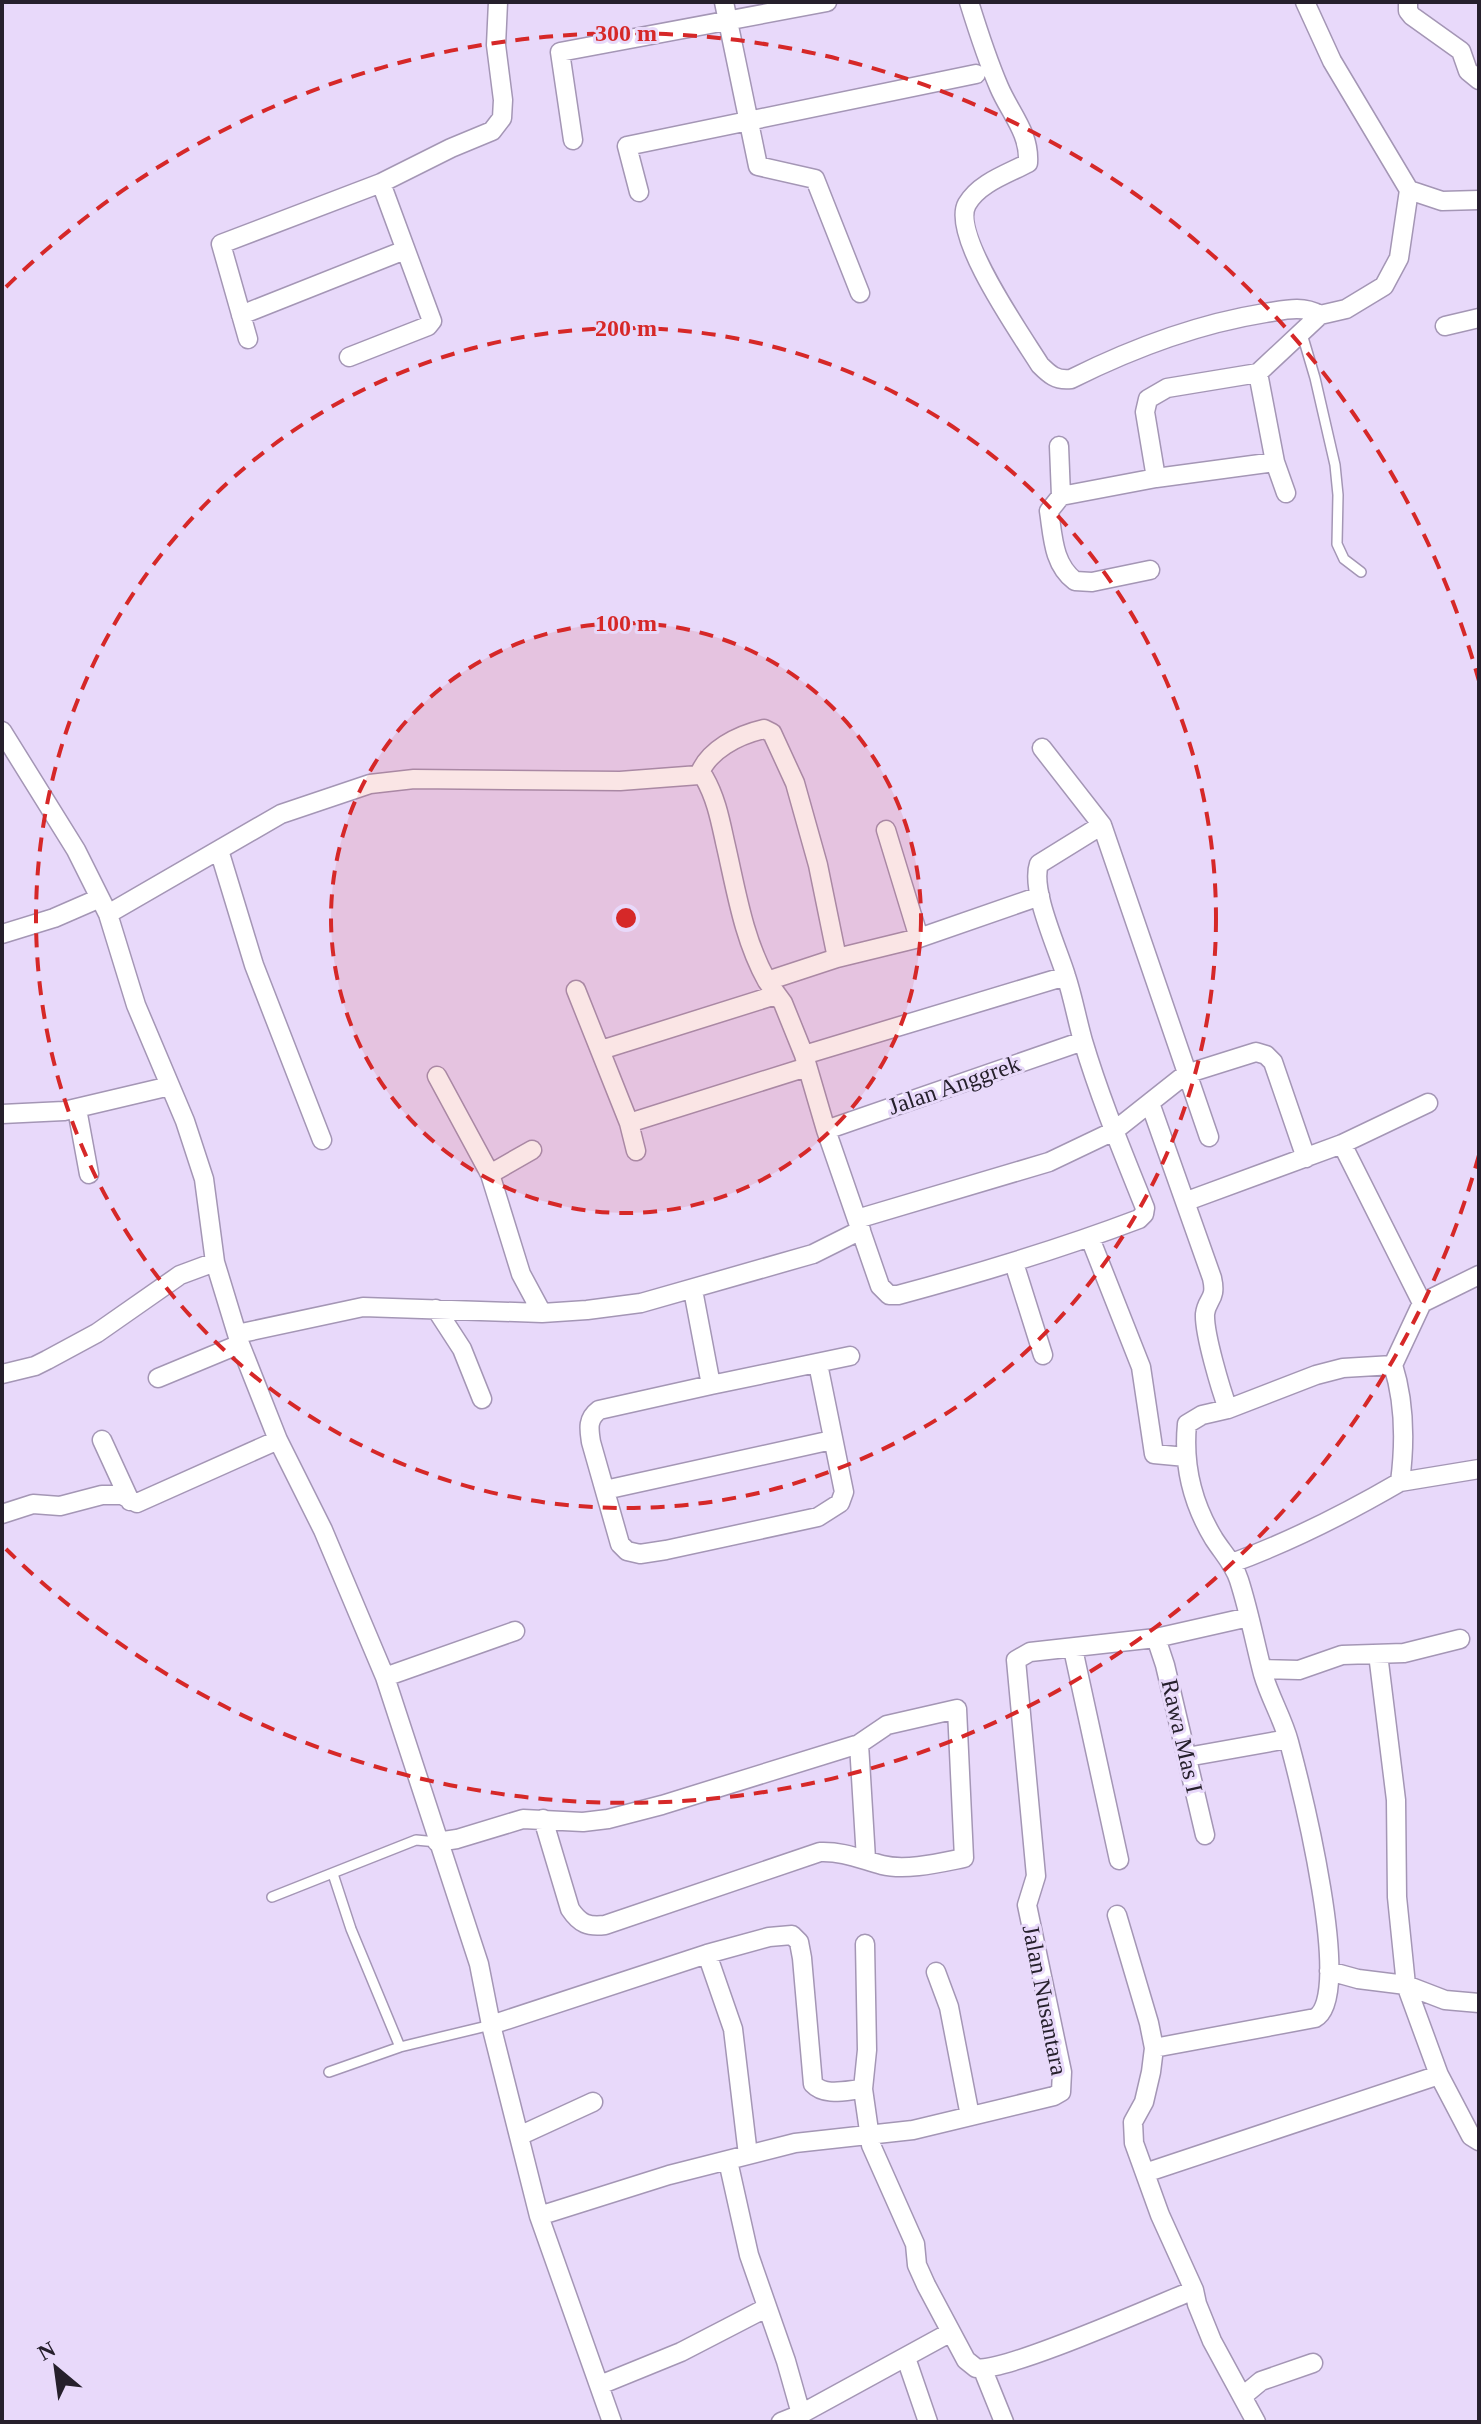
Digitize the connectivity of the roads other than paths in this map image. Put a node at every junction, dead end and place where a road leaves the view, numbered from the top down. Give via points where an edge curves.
1 (498, 2) edge
2 (724, 2) edge
3 (827, 2) edge
4 (969, 2) edge
5 (1305, 2) edge
6 (1408, 2) edge
7 (728, 21) junction
8 (976, 74) dead end
9 (1479, 80) edge
10 (748, 119) junction
11 (573, 140) dead end
12 (381, 183) junction
13 (1409, 190) junction
14 (639, 192) dead end
15 (1479, 200) edge
16 (405, 250) junction
17 (860, 293) dead end
18 (241, 315) junction
19 (1320, 315) junction
20 (1479, 318) edge
21 (1445, 326) dead end
22 (1302, 334) junction
23 (248, 339) dead end
24 (349, 357) dead end
25 (1258, 373) junction
26 (1059, 446) dead end
27 (1275, 462) junction
28 (1156, 478) junction
29 (1286, 493) dead end
30 (1061, 496) junction
31 (1150, 570) dead end
32 (1361, 572) dead end
33 (2, 731) edge
34 (1042, 748) dead end
35 (699, 775) junction
36 (1102, 825) junction
37 (886, 830) dead end
38 (219, 850) junction
39 (1040, 896) junction
40 (104, 906) junction
41 (2, 934) edge
42 (919, 938) junction
43 (837, 958) junction
44 (1066, 976) junction
45 (771, 988) junction
46 (576, 990) dead end
47 (1083, 1041) junction
48 (601, 1050) junction
49 (805, 1061) junction
50 (1186, 1074) junction
51 (437, 1076) dead end
52 (170, 1086) junction
53 (1150, 1103) junction
54 (1428, 1103) dead end
55 (77, 1109) junction
56 (2, 1114) edge
57 (629, 1123) junction
58 (826, 1130) junction
59 (1114, 1131) junction
60 (1209, 1137) dead end
61 (322, 1140) dead end
62 (1342, 1144) junction
63 (532, 1150) dead end
64 (636, 1151) dead end
65 (1306, 1158) junction
66 (89, 1174) dead end
67 (490, 1174) junction
68 (1187, 1201) junction
69 (859, 1225) junction
70 (1090, 1238) junction
71 (215, 1262) junction
72 (1014, 1263) junction
73 (1479, 1275) edge
74 (693, 1290) junction
75 (1422, 1303) junction
76 (436, 1309) junction
77 (542, 1313) junction
78 (238, 1339) junction
79 (1043, 1355) dead end
80 (850, 1356) dead end
81 (818, 1364) junction
82 (1393, 1365) junction
83 (2, 1374) edge
84 (158, 1378) dead end
85 (711, 1385) junction
86 (482, 1399) dead end
87 (1228, 1409) junction
88 (102, 1440) dead end
89 (278, 1440) junction
90 (832, 1440) junction
91 (1186, 1457) junction
92 (1479, 1469) edge
93 (1400, 1482) junction
94 (605, 1490) junction
95 (130, 1501) junction
96 (2, 1514) edge
97 (1232, 1563) junction
98 (1249, 1617) junction
99 (515, 1631) dead end
100 (1156, 1638) junction
101 (1460, 1639) dead end
102 (1073, 1649) junction
103 (1378, 1654) junction
104 (1262, 1669) junction
105 (385, 1677) junction
106 (1288, 1739) junction
107 (859, 1744) junction
108 (1187, 1757) junction
109 (543, 1819) junction
110 (1205, 1835) dead end
111 (437, 1842) junction
112 (866, 1859) junction
113 (1119, 1860) dead end
114 (333, 1874) junction
115 (272, 1897) dead end
116 (1117, 1915) dead end
117 (865, 1944) dead end
118 (707, 1954) junction
119 (1329, 1971) junction
120 (936, 1972) dead end
121 (1406, 1985) junction
122 (1479, 2003) edge
123 (491, 2025) junction
124 (400, 2047) junction
125 (1154, 2048) junction
126 (329, 2072) dead end
127 (1439, 2075) junction
128 (863, 2089) junction
129 (593, 2102) dead end
130 (970, 2116) junction
131 (868, 2134) junction
132 (519, 2136) junction
133 (1479, 2141) edge
134 (748, 2155) junction
135 (728, 2161) junction
136 (1145, 2173) junction
137 (539, 2216) junction
138 (1194, 2290) junction
139 (766, 2308) junction
140 (951, 2332) junction
141 (906, 2358) junction
142 (1313, 2363) dead end
143 (983, 2370) junction
144 (600, 2385) junction
145 (1243, 2396) junction
146 (801, 2414) junction
147 (612, 2422) edge
148 (781, 2422) edge
149 (928, 2422) edge
150 (1004, 2422) edge
151 (1256, 2422) edge

1 - 12 street via 496,45 503,100 499,124
2 - 7 street
3 - 7 street
4 - 19 street via 987,58 1029,149 1028,163 979,189 964,220 987,280 1050,375 1071,379 1176,334 1226,319 1291,308
5 - 13 street via 1332,61
6 - 9 street via 1412,16 1461,51 1468,71
7 - 10 street
7 - 11 street via 560,52
8 - 10 street
10 - 14 street via 627,146
10 - 17 street via 758,166 815,179
12 - 16 street
12 - 18 street via 221,244
13 - 15 street via 1442,201
13 - 19 street via 1399,258 1384,286 1346,309
16 - 18 street
16 - 24 street via 431,324
18 - 23 street
19 - 22 street
20 - 21 street
22 - 25 street
22 - 32 lane via 1335,465 1337,544 1344,559
25 - 27 street
25 - 28 street via 1167,388 1148,399 1145,412
26 - 30 street
27 - 28 street
27 - 29 street
28 - 30 street
30 - 31 street via 1049,511 1057,559 1070,578 1092,582
33 - 40 street via 76,850
34 - 36 street
35 - 38 street via 370,784 281,814
35 - 43 street via 704,760 716,750 753,731 772,733 795,783
35 - 45 street via 716,800 743,921
36 - 39 street via 1039,864
36 - 50 street
37 - 42 street
38 - 40 street
38 - 61 street via 254,965
39 - 42 street
39 - 44 street
40 - 41 street
40 - 52 street via 136,1005
42 - 43 street
43 - 45 street
44 - 47 street
44 - 49 street
45 - 48 street
45 - 49 street via 783,1003
46 - 48 street
47 - 58 street, Jalan Anggrek
47 - 59 street
48 - 57 street
49 - 57 street
49 - 58 street
50 - 53 street
50 - 60 street
50 - 65 street via 1256,1052 1266,1055
51 - 67 street
52 - 55 street
52 - 71 street via 204,1179
53 - 59 street
53 - 68 street
54 - 62 street
55 - 56 street
55 - 66 street
57 - 64 street
58 - 69 street
59 - 69 street via 1049,1162
59 - 70 street via 1144,1214
62 - 65 street
62 - 75 street
63 - 67 street
65 - 68 street
67 - 77 street via 521,1274
68 - 87 street via 1215,1291 1205,1313
69 - 72 street via 880,1286 889,1295
69 - 74 street via 813,1254
70 - 72 street
70 - 91 street via 1141,1367 1154,1454
71 - 78 street
71 - 83 street via 180,1275 97,1333 47,1360
72 - 79 street
73 - 75 street
74 - 77 street via 641,1303
74 - 85 street
75 - 82 street
76 - 77 street
76 - 78 street via 363,1307
76 - 86 street via 462,1349
78 - 84 street
78 - 89 street
80 - 81 street
81 - 85 street
81 - 90 street
82 - 87 street via 1316,1375
82 - 93 street via 1401,1398
85 - 94 street via 593,1415 588,1428
87 - 91 street via 1187,1424
88 - 95 street
89 - 95 street via 146,1500
89 - 105 street
90 - 94 street
90 - 94 street via 844,1492 840,1503 818,1517 640,1554 620,1544
91 - 97 street via 1195,1502
92 - 93 street
93 - 97 street via 1305,1534
95 - 96 street via 122,1495 102,1495 60,1506 33,1504
97 - 98 street
98 - 100 street, Jalan Nusantara
98 - 104 street
99 - 105 street
100 - 102 street, Jalan Nusantara
100 - 108 street, Rawa Mas I
101 - 103 street via 1412,1652
102 - 113 street
102 - 130 street, Jalan Nusantara via 1030,1652 1016,1660 1036,1876 1027,1905 1063,2084 1054,2096
103 - 104 street via 1342,1655 1299,1670
103 - 121 street via 1396,1800 1397,1897
104 - 106 street
105 - 111 street
106 - 108 street
106 - 119 street via 1316,1862 1330,1944
107 - 109 street via 608,1819
107 - 112 street
107 - 112 street via 887,1725 957,1709 964,1858 913,1866 884,1866
108 - 110 street, Rawa Mas I
109 - 111 street via 523,1819
109 - 112 street via 570,1909 594,1927 820,1852
111 - 114 lane via 416,1840
111 - 123 street via 479,1964
114 - 115 lane
114 - 124 lane
116 - 125 street
117 - 128 street
118 - 123 street
118 - 128 street via 769,1937 795,1937 802,1958 813,2084 830,2092
118 - 134 street via 733,2029
119 - 121 street
119 - 125 street via 1322,2015
120 - 130 street via 949,2007
121 - 122 street via 1445,2000
121 - 127 street
123 - 124 lane
123 - 132 street
124 - 126 lane
125 - 136 street via 1144,2102 1132,2130
127 - 133 street via 1471,2136
127 - 136 street
128 - 131 street
129 - 132 street
130 - 131 street, Jalan Nusantara
131 - 134 street, Jalan Nusantara
131 - 140 street via 915,2244 917,2265
132 - 137 street
134 - 135 street, Jalan Nusantara
135 - 137 street, Jalan Nusantara
135 - 139 street
136 - 138 street
137 - 144 street
138 - 143 street
138 - 145 street via 1212,2341
139 - 144 street via 681,2352
139 - 146 street
140 - 141 street
140 - 143 street via 966,2360
141 - 146 street
141 - 149 street
142 - 145 street via 1261,2381
143 - 150 street
144 - 147 street
145 - 151 street
146 - 148 street

